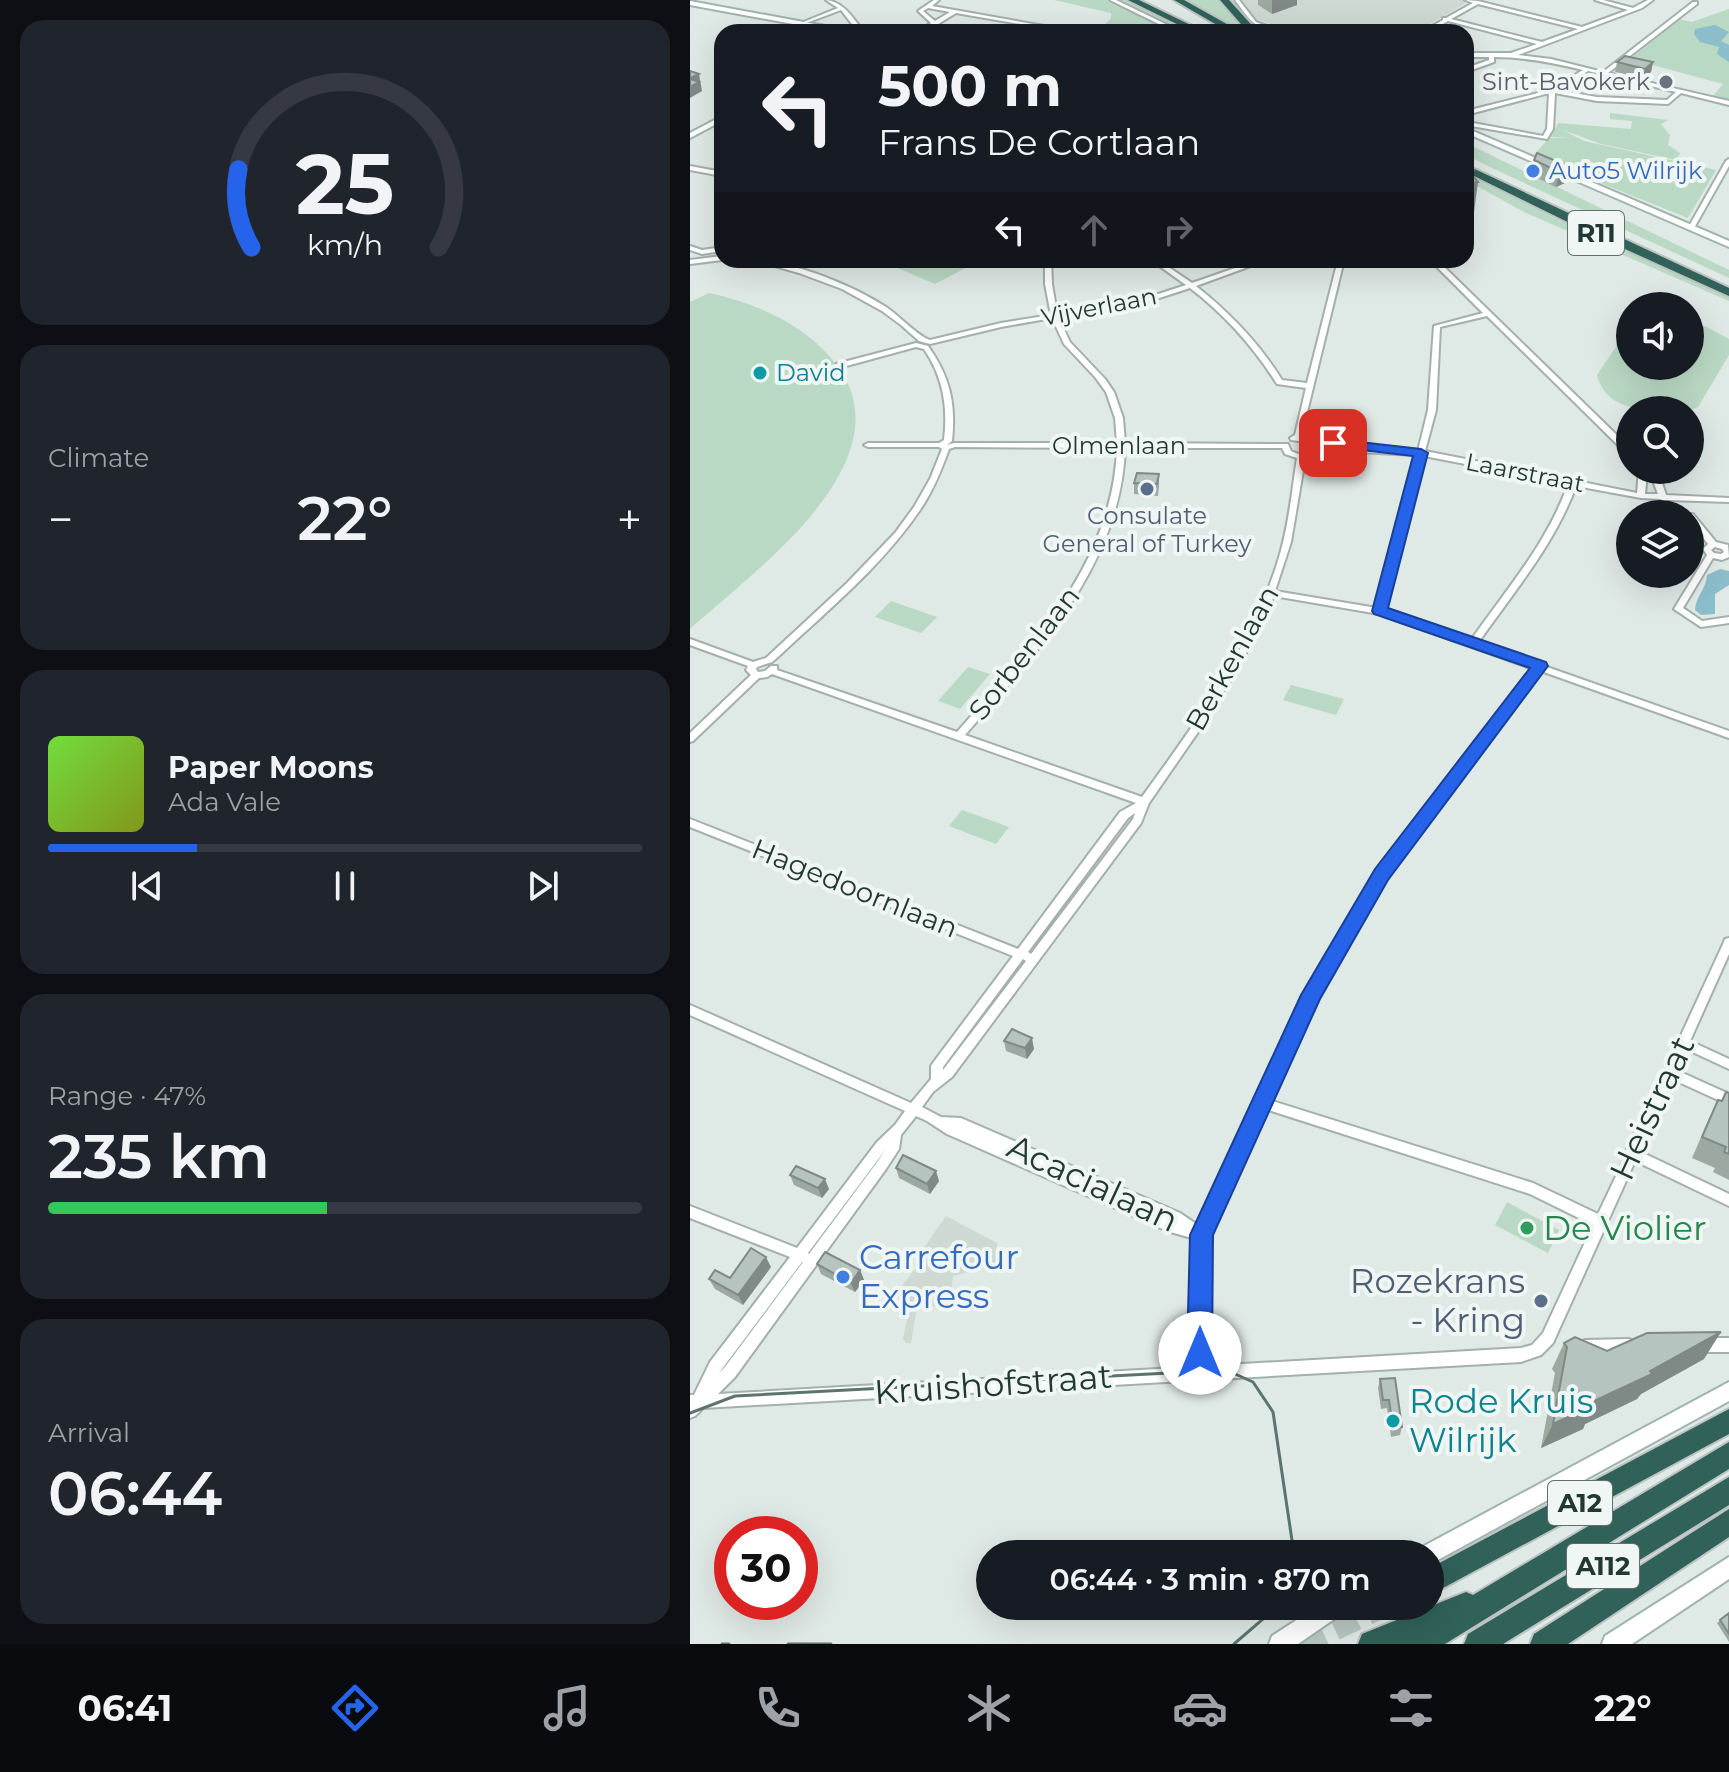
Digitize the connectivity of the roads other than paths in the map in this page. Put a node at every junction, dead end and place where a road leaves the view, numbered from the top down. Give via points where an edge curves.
1 (828, 0) edge
2 (937, 0) edge
3 (1112, 0) edge
4 (1132, 0) edge
5 (1163, 0) edge
6 (1178, 0) edge
7 (1224, 0) edge
8 (1237, 0) edge
9 (1467, 0) edge
10 (1597, 0) edge
11 (1651, 0) edge
12 (1683, 0) edge
13 (1702, 0) edge
14 (1479, 1) edge
15 (847, 2) edge
16 (1695, 3) junction
17 (690, 6) edge
18 (839, 6) junction
19 (926, 6) junction
20 (1633, 10) junction
21 (955, 11) junction
22 (1445, 19) junction
23 (934, 23) joint
24 (781, 24) edge
25 (803, 24) joint
26 (855, 24) edge
27 (1029, 24) edge
28 (1162, 24) edge
29 (1183, 24) edge
30 (1206, 24) edge
31 (1222, 24) edge
32 (1250, 24) edge
33 (1251, 24) edge
34 (1437, 24) edge
35 (1465, 24) edge
36 (1474, 26) edge
37 (1583, 28) junction
38 (1542, 43) junction
39 (1474, 55) edge
40 (1491, 55) junction
41 (1511, 55) junction
42 (1474, 67) edge
43 (1587, 70) junction
44 (1603, 74) junction
45 (1552, 91) junction
46 (1680, 91) junction
47 (1729, 103) edge
48 (1474, 111) edge
49 (714, 122) edge
50 (1474, 128) edge
51 (1474, 129) edge
52 (690, 136) edge
53 (1729, 161) edge
54 (1474, 163) edge
55 (690, 168) edge
56 (714, 172) edge
57 (1474, 172) edge
58 (1716, 185) junction
59 (1729, 188) edge
60 (1691, 228) junction
61 (1729, 244) edge
62 (690, 248) edge
63 (714, 251) edge
64 (701, 255) junction
65 (714, 257) edge
66 (690, 262) edge
67 (787, 268) edge
68 (1048, 268) edge
69 (1165, 268) edge
70 (1242, 268) edge
71 (1339, 268) edge
72 (1441, 268) edge
73 (1729, 282) edge
74 (1191, 286) junction
75 (1729, 292) edge
76 (1487, 314) junction
77 (1055, 317) junction
78 (923, 343) junction
79 (839, 366) dead end
80 (1310, 386) junction
81 (1305, 410) junction
82 (1294, 438) junction
83 (1306, 438) junction
84 (1616, 438) edge
85 (868, 445) dead end
86 (947, 445) junction
87 (1318, 445) junction
88 (1121, 446) junction
89 (1285, 446) junction
90 (1421, 453) junction
91 (1301, 457) junction
92 (1573, 482) junction
93 (1643, 484) edge
94 (1659, 484) edge
95 (1641, 496) junction
96 (1664, 499) junction
97 (1682, 500) edge
98 (1704, 500) edge
99 (1729, 500) edge
100 (1704, 533) edge
101 (1713, 544) junction
102 (1729, 553) edge
103 (1711, 555) junction
104 (1271, 593) junction
105 (1380, 611) junction
106 (1729, 620) edge
107 (690, 642) edge
108 (1474, 642) junction
109 (771, 666) junction
110 (1540, 666) junction
111 (754, 670) junction
112 (1729, 735) edge
113 (959, 736) junction
114 (690, 739) edge
115 (1144, 802) junction
116 (690, 823) edge
117 (1729, 942) edge
118 (1019, 953) junction
119 (1033, 959) junction
120 (690, 1010) edge
121 (1683, 1043) junction
122 (1729, 1064) edge
123 (1668, 1072) junction
124 (937, 1079) junction
125 (1729, 1100) edge
126 (1264, 1104) junction
127 (915, 1109) junction
128 (1631, 1153) junction
129 (1729, 1200) edge
130 (690, 1212) edge
131 (1599, 1221) junction
132 (1201, 1235) junction
133 (806, 1258) junction
134 (1685, 1345) edge
135 (1729, 1345) edge
136 (1641, 1346) edge
137 (1567, 1347) edge
138 (1528, 1353) joint
139 (1200, 1370) junction
140 (1729, 1391) edge
141 (693, 1405) edge
142 (1729, 1421) edge
143 (1729, 1455) edge
144 (1729, 1490) edge
145 (1729, 1522) edge
146 (1444, 1546) edge
147 (1729, 1567) edge
148 (1444, 1574) edge
149 (1499, 1592) junction
150 (1315, 1620) edge
151 (1625, 1641) edge
152 (1280, 1644) edge
153 (1372, 1644) edge
154 (1421, 1644) edge
155 (1478, 1644) edge
156 (1544, 1644) edge

1 - 18 street
2 - 19 street
3 - 28 street
4 - 29 highway
5 - 30 highway
6 - 31 highway
7 - 32 highway
8 - 33 street
9 - 14 street
10 - 20 street
11 - 20 street
12 - 16 street
13 - 16 street
14 - 22 street
14 - 37 street
15 - 18 street
16 - 44 street
17 - 24 street
17 - 25 street
18 - 25 street
18 - 26 street
19 - 21 street
19 - 23 street via 920,11
20 - 37 street
21 - 23 street
21 - 27 street
22 - 34 street
22 - 35 street
36 - 38 street
37 - 38 street
38 - 41 street
39 - 40 street
40 - 41 street
40 - 42 street via 1492,61
41 - 43 street
43 - 44 street
43 - 45 street
44 - 46 street
45 - 46 street via 1668,102
45 - 48 street
45 - 50 street via 1545,138
46 - 47 street
49 - 52 street
51 - 60 street
53 - 58 street
54 - 73 highway, R11
55 - 56 street
57 - 75 highway, R11
58 - 59 street
58 - 60 street
60 - 61 street
62 - 64 street
63 - 64 street
64 - 65 street
64 - 66 street
67 - 78 street via 862,294
68 - 77 street, Sorbenlaan
69 - 74 street
70 - 74 street, Vijverlaan
71 - 80 street
72 - 76 street
74 - 77 street, Vijverlaan via 1118,307
74 - 80 street via 1234,319 1280,382
76 - 84 street
76 - 90 street via 1437,326 1432,410
77 - 78 street, Vijverlaan
77 - 88 street, Sorbenlaan via 1071,349 1108,388 1119,417
78 - 79 street, Vijverlaan
78 - 86 street via 947,391
80 - 81 street
81 - 82 street
81 - 83 street
82 - 83 street
82 - 89 street
83 - 87 street
85 - 86 street, Olmenlaan
86 - 88 street, Olmenlaan
86 - 109 street via 930,493 902,529
87 - 90 street, Laarstraat
87 - 91 street via 1315,454
88 - 89 street, Olmenlaan
88 - 113 street, Sorbenlaan via 1109,519 1085,572 1054,621
89 - 91 street
90 - 92 street, Laarstraat
90 - 105 street
91 - 104 street, Berkenlaan via 1292,522
92 - 95 street, Laarstraat
92 - 108 street via 1554,523
93 - 95 street
94 - 96 street
95 - 96 street, Laarstraat
96 - 97 street, Laarstraat
98 - 99 street, Laarstraat
100 - 101 street
101 - 102 street
101 - 103 street via 1707,549
102 - 103 street
103 - 106 street via 1678,609 1701,624
104 - 105 street
104 - 115 street, Berkenlaan via 1223,681
105 - 108 street
107 - 111 street
108 - 110 street
109 - 111 street
109 - 111 street
109 - 113 street
110 - 112 street
110 - 126 street via 1366,899 1311,995
111 - 114 street
113 - 115 street
115 - 118 street, Berkenlaan via 1124,815
115 - 119 street, Berkenlaan via 1137,820
116 - 118 street, Hagedoornlaan
117 - 121 street, Heistraat
118 - 119 street, Hagedoornlaan
118 - 124 street, Berkenlaan via 937,1066
119 - 124 street, Berkenlaan via 948,1073
120 - 127 street, Acacialaan
121 - 122 street
121 - 123 street, Heistraat
123 - 125 street
123 - 128 street, Heistraat
124 - 127 street, Berkenlaan
126 - 131 street via 1533,1189
126 - 132 street
127 - 132 street, Acacialaan via 1157,1221
127 - 133 street, Berkenlaan via 893,1149
128 - 129 street
128 - 131 street, Heistraat
130 - 133 street
131 - 138 street, Heistraat via 1548,1338
132 - 139 street
133 - 141 street, Berkenlaan via 730,1372
134 - 135 street
136 - 137 street
138 - 139 street, Kruishofstraat
139 - 141 street, Kruishofstraat
140 - 146 street
142 - 148 highway, A12
143 - 149 highway, A112
144 - 155 highway, A112
145 - 156 highway
147 - 151 street
149 - 153 highway
149 - 154 highway, A112
150 - 152 street

